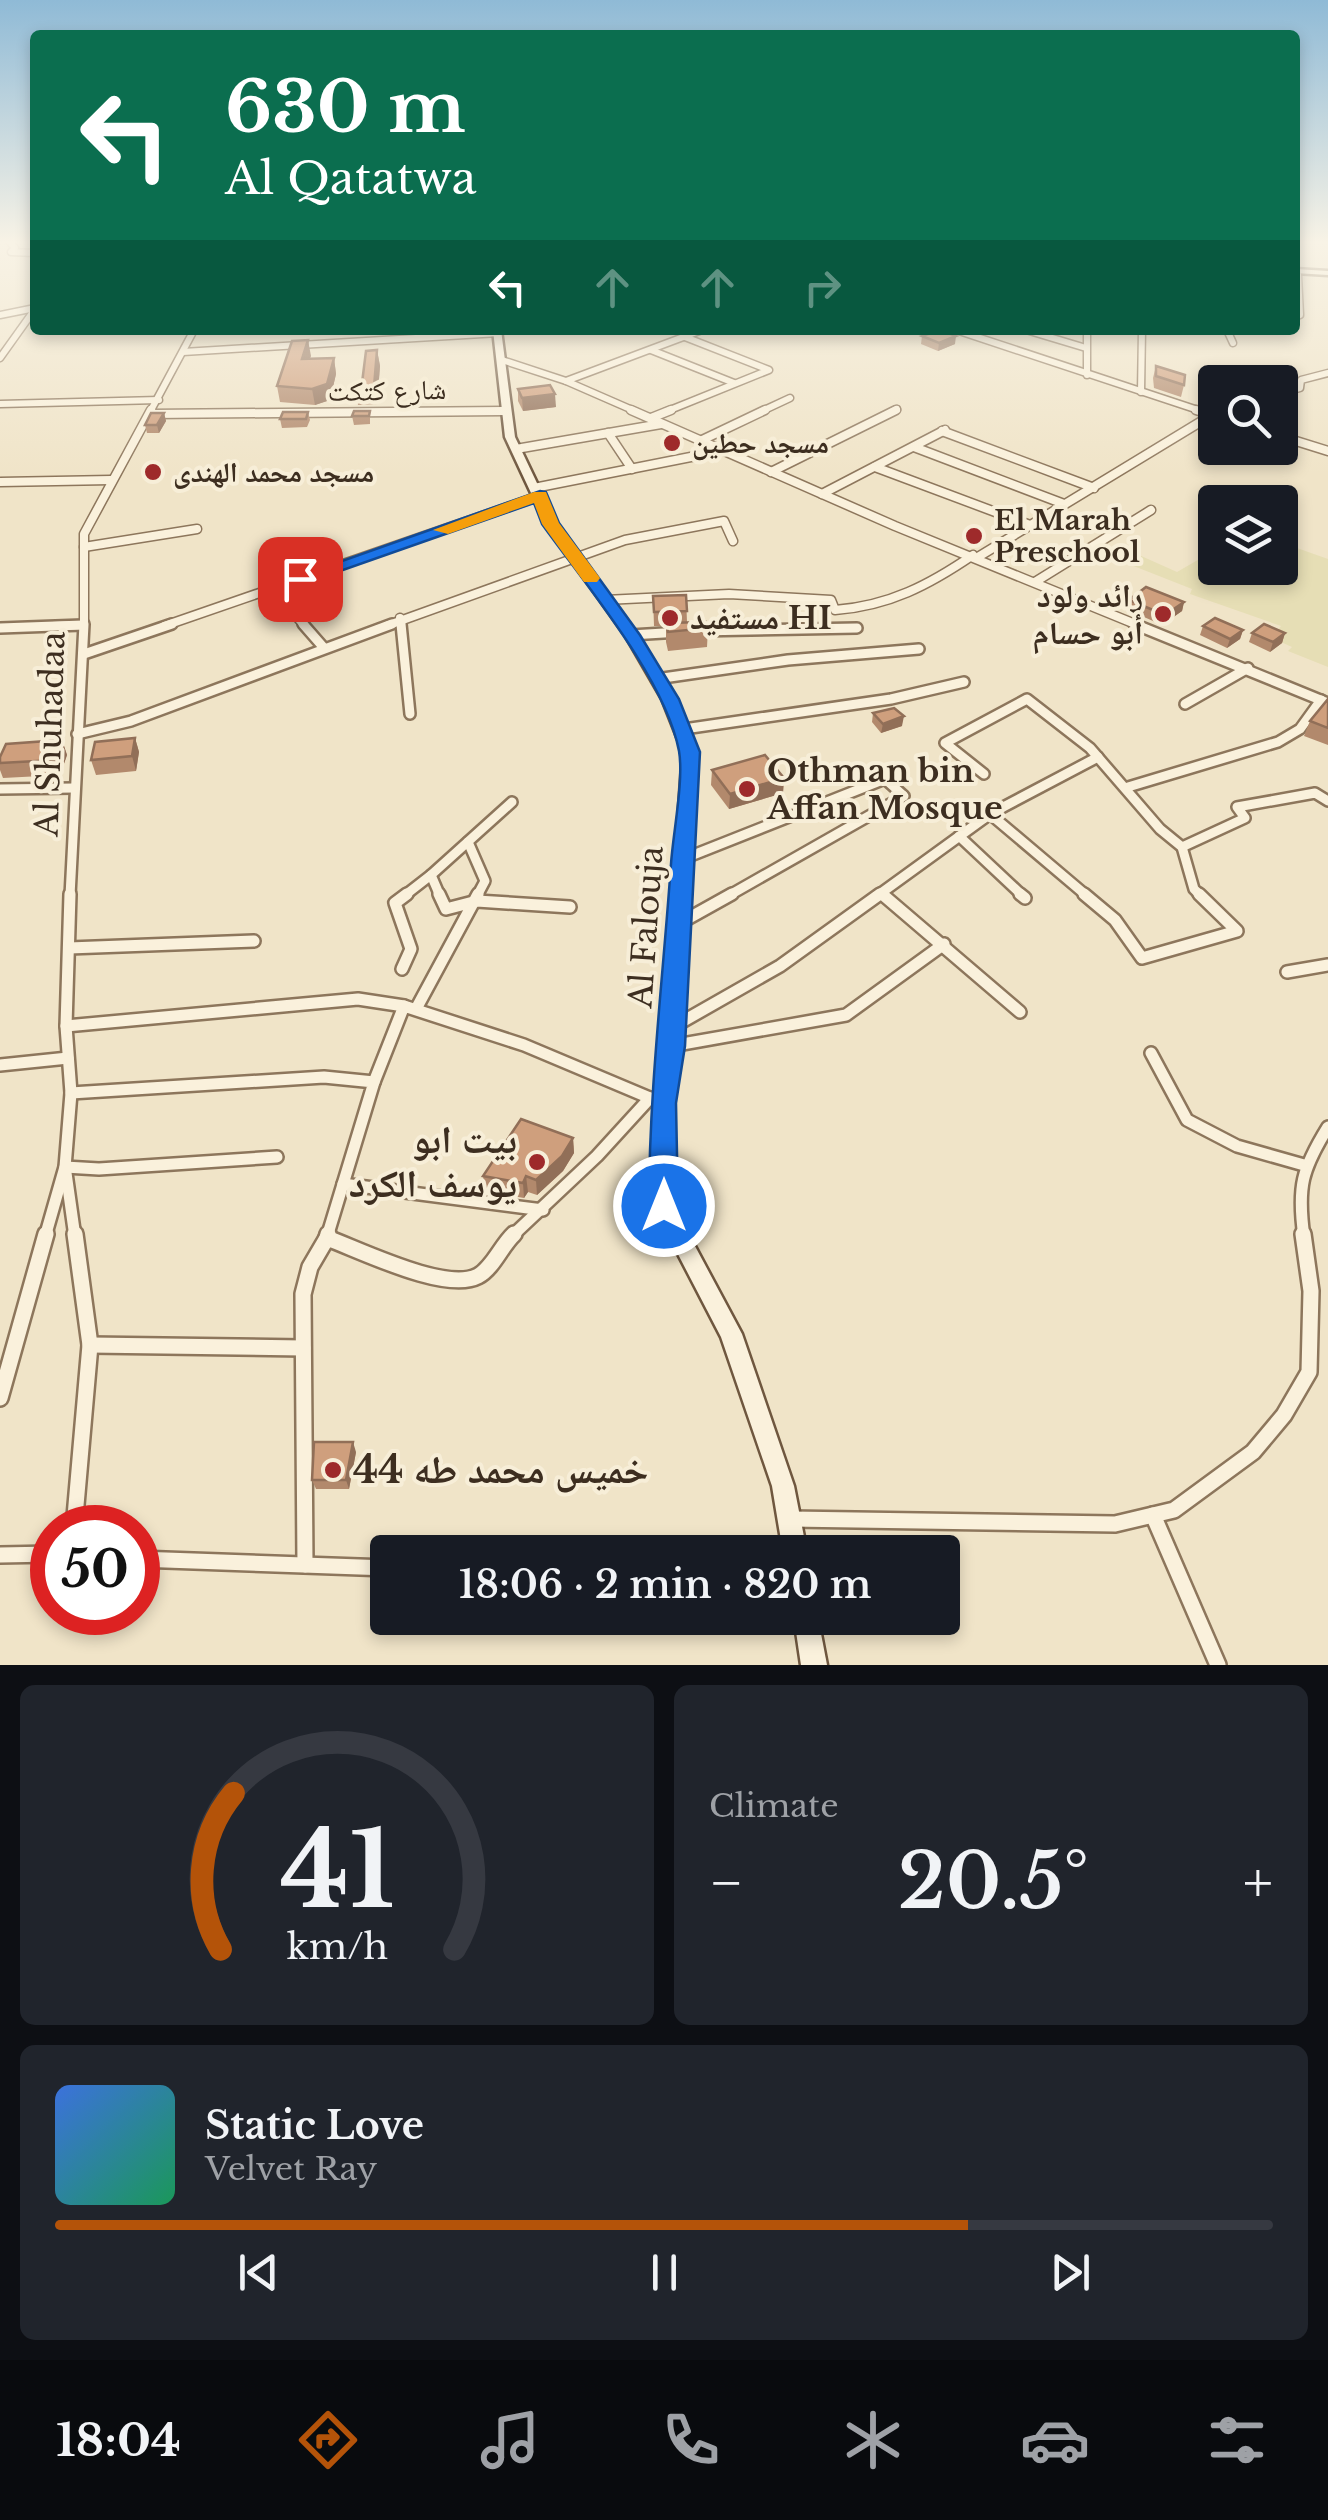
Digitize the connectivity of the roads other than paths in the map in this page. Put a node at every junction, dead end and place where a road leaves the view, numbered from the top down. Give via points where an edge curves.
1 (28, 319) edge
2 (192, 335) edge
3 (257, 335) edge
4 (450, 335) edge
5 (498, 335) edge
6 (689, 335) edge
7 (971, 335) edge
8 (1045, 335) edge
9 (1087, 335) edge
10 (1142, 335) edge
11 (1229, 335) edge
12 (684, 337) junction
13 (1232, 342) dead end
14 (256, 347) junction
15 (1086, 348) junction
16 (651, 350) dead end
17 (183, 352) junction
18 (0, 358) edge
19 (502, 360) junction
20 (1328, 373) edge
21 (1087, 375) junction
22 (566, 381) junction
23 (735, 383) junction
24 (1298, 388) edge
25 (1141, 392) junction
26 (790, 398) dead end
27 (158, 400) junction
28 (0, 404) edge
29 (898, 409) dead end
30 (1198, 410) edge
31 (504, 411) junction
32 (151, 414) junction
33 (651, 418) junction
34 (662, 424) junction
35 (1198, 425) edge
36 (608, 433) junction
37 (700, 441) junction
38 (1298, 442) edge
39 (914, 447) junction
40 (516, 449) junction
41 (722, 451) junction
42 (1328, 451) edge
43 (875, 468) junction
44 (632, 469) junction
45 (771, 472) junction
46 (111, 480) junction
47 (0, 482) edge
48 (1094, 488) junction
49 (537, 492) junction
50 (822, 494) junction
51 (1064, 504) junction
52 (1151, 510) dead end
53 (1030, 525) junction
54 (197, 530) dead end
55 (733, 542) dead end
56 (84, 547) junction
57 (574, 556) junction
58 (975, 556) junction
59 (1035, 582) junction
60 (272, 589) junction
61 (605, 600) junction
62 (400, 618) junction
63 (83, 625) junction
64 (0, 628) edge
65 (857, 628) dead end
66 (631, 635) junction
67 (324, 648) junction
68 (920, 649) dead end
69 (84, 654) junction
70 (1248, 668) junction
71 (656, 678) junction
72 (964, 682) dead end
73 (1324, 701) edge
74 (1185, 704) dead end
75 (410, 714) dead end
76 (684, 729) junction
77 (77, 734) junction
78 (1098, 758) junction
79 (984, 774) dead end
80 (1128, 787) junction
81 (74, 788) junction
82 (0, 789) edge
83 (1328, 801) edge
84 (512, 802) dead end
85 (990, 814) junction
86 (959, 836) junction
87 (468, 842) junction
88 (1182, 847) junction
89 (683, 858) junction
90 (431, 875) junction
91 (882, 892) junction
92 (1026, 898) dead end
93 (477, 900) junction
94 (570, 907) dead end
95 (680, 923) junction
96 (254, 941) dead end
97 (944, 944) junction
98 (69, 948) junction
99 (1328, 965) edge
100 (402, 969) dead end
101 (1286, 972) dead end
102 (410, 1007) junction
103 (1020, 1012) dead end
104 (66, 1026) junction
105 (672, 1028) junction
106 (671, 1046) junction
107 (1151, 1053) dead end
108 (68, 1058) junction
109 (0, 1065) edge
110 (374, 1082) junction
111 (71, 1094) junction
112 (656, 1100) junction
113 (1328, 1128) edge
114 (278, 1157) dead end
115 (1304, 1165) junction
116 (64, 1167) junction
117 (342, 1184) junction
118 (543, 1210) junction
119 (327, 1238) junction
120 (90, 1346) junction
121 (304, 1348) junction
122 (0, 1398) edge
123 (76, 1505) edge
124 (1153, 1515) junction
125 (789, 1519) junction
126 (792, 1535) edge
127 (30, 1554) edge
128 (0, 1555) edge
129 (160, 1560) edge
130 (306, 1565) junction
131 (370, 1567) edge
132 (809, 1635) edge
133 (814, 1665) edge
134 (1218, 1665) edge

1 - 18 street
2 - 17 street, Al Shuhadaa
3 - 14 street
4 - 14 street
5 - 19 main road, Al Falouja
6 - 12 street
7 - 21 street
8 - 15 street
9 - 15 street
10 - 25 street
11 - 13 street
12 - 22 street
12 - 23 street via 769,368
14 - 17 street
15 - 21 street
16 - 23 street
17 - 27 street, Al Shuhadaa
19 - 22 street
19 - 31 main road, Al Falouja
20 - 24 street via 1302,380
21 - 25 street
22 - 33 street
23 - 33 street
25 - 30 street
26 - 37 street
27 - 28 street
27 - 32 street, Al Shuhadaa
29 - 45 street
31 - 32 street, شارع كتكت
31 - 40 main road, Al Falouja
32 - 46 street, Al Shuhadaa
33 - 34 street
34 - 36 street
34 - 37 street
35 - 48 street
36 - 40 street
36 - 44 street
37 - 41 street
38 - 42 street
39 - 43 street
39 - 48 street via 945,430
39 - 51 street
40 - 49 main road, Al Falouja
41 - 44 street
41 - 45 street
43 - 50 street
43 - 53 street
44 - 49 street
45 - 50 street
46 - 47 street
46 - 56 street, Al Shuhadaa
48 - 51 street
49 - 57 main road, Al Falouja
49 - 60 street
50 - 58 street
51 - 53 street
52 - 59 street
53 - 58 street
54 - 56 street
55 - 57 street via 724,521
56 - 63 street, Al Shuhadaa
57 - 61 main road, Al Falouja
57 - 62 street
58 - 59 street
58 - 61 street via 910,596 872,609 835,610 830,600 796,595
59 - 70 street
60 - 67 street
60 - 69 street
61 - 66 main road, Al Falouja
62 - 67 street
62 - 75 street
63 - 64 street
63 - 69 street, Al Shuhadaa
65 - 66 street
66 - 71 main road, Al Falouja
67 - 77 street via 131,721
68 - 71 street
69 - 77 street, Al Shuhadaa
70 - 73 street
70 - 74 street
71 - 76 main road, Al Falouja
72 - 76 street
73 - 80 street via 1278,742
76 - 89 main road, Al Falouja via 690,752
77 - 81 street, Al Shuhadaa
78 - 79 street via 1027,699 945,743
78 - 80 street
78 - 85 street
80 - 88 street
81 - 82 street
81 - 98 street, Al Shuhadaa
83 - 88 street via 1315,793 1237,807 1245,818
84 - 87 street
85 - 86 street
85 - 88 street via 1115,920 1142,958 1237,931 1194,890
86 - 91 street
86 - 92 street
87 - 90 street
87 - 93 street via 485,881
89 - 95 main road, Al Falouja
89 - 95 street via 885,780 904,796
90 - 93 street via 446,909
90 - 100 street via 395,903 410,948
91 - 97 street
91 - 105 street via 780,966
93 - 94 street
93 - 102 street
95 - 105 main road, Al Falouja
96 - 98 street
97 - 103 street
97 - 106 street via 846,1015
98 - 104 street, Al Shuhadaa
99 - 101 street
102 - 104 street via 358,998
102 - 110 street
102 - 112 street via 524,1044
104 - 108 street, Al Shuhadaa
105 - 106 main road, Al Falouja
106 - 112 main road, Al Falouja
107 - 115 street via 1186,1120 1237,1146
108 - 109 street
108 - 111 street, Al Shuhadaa
110 - 111 street via 324,1078
110 - 117 street
111 - 116 street, Al Shuhadaa
112 - 118 street
112 - 125 main road, Al Falouja via 664,1206 731,1334
113 - 115 street
114 - 116 street
115 - 124 street via 1299,1202 1311,1291 1309,1372 1252,1452 1174,1510
116 - 120 street
116 - 122 street
117 - 118 street
117 - 119 street
118 - 119 street via 471,1279 443,1277
119 - 121 street via 303,1294
120 - 121 street
120 - 123 street
121 - 130 street
124 - 125 street via 1116,1524
124 - 134 street
125 - 126 main road, Al Falouja
127 - 128 street
129 - 130 street
130 - 131 street
132 - 133 main road

